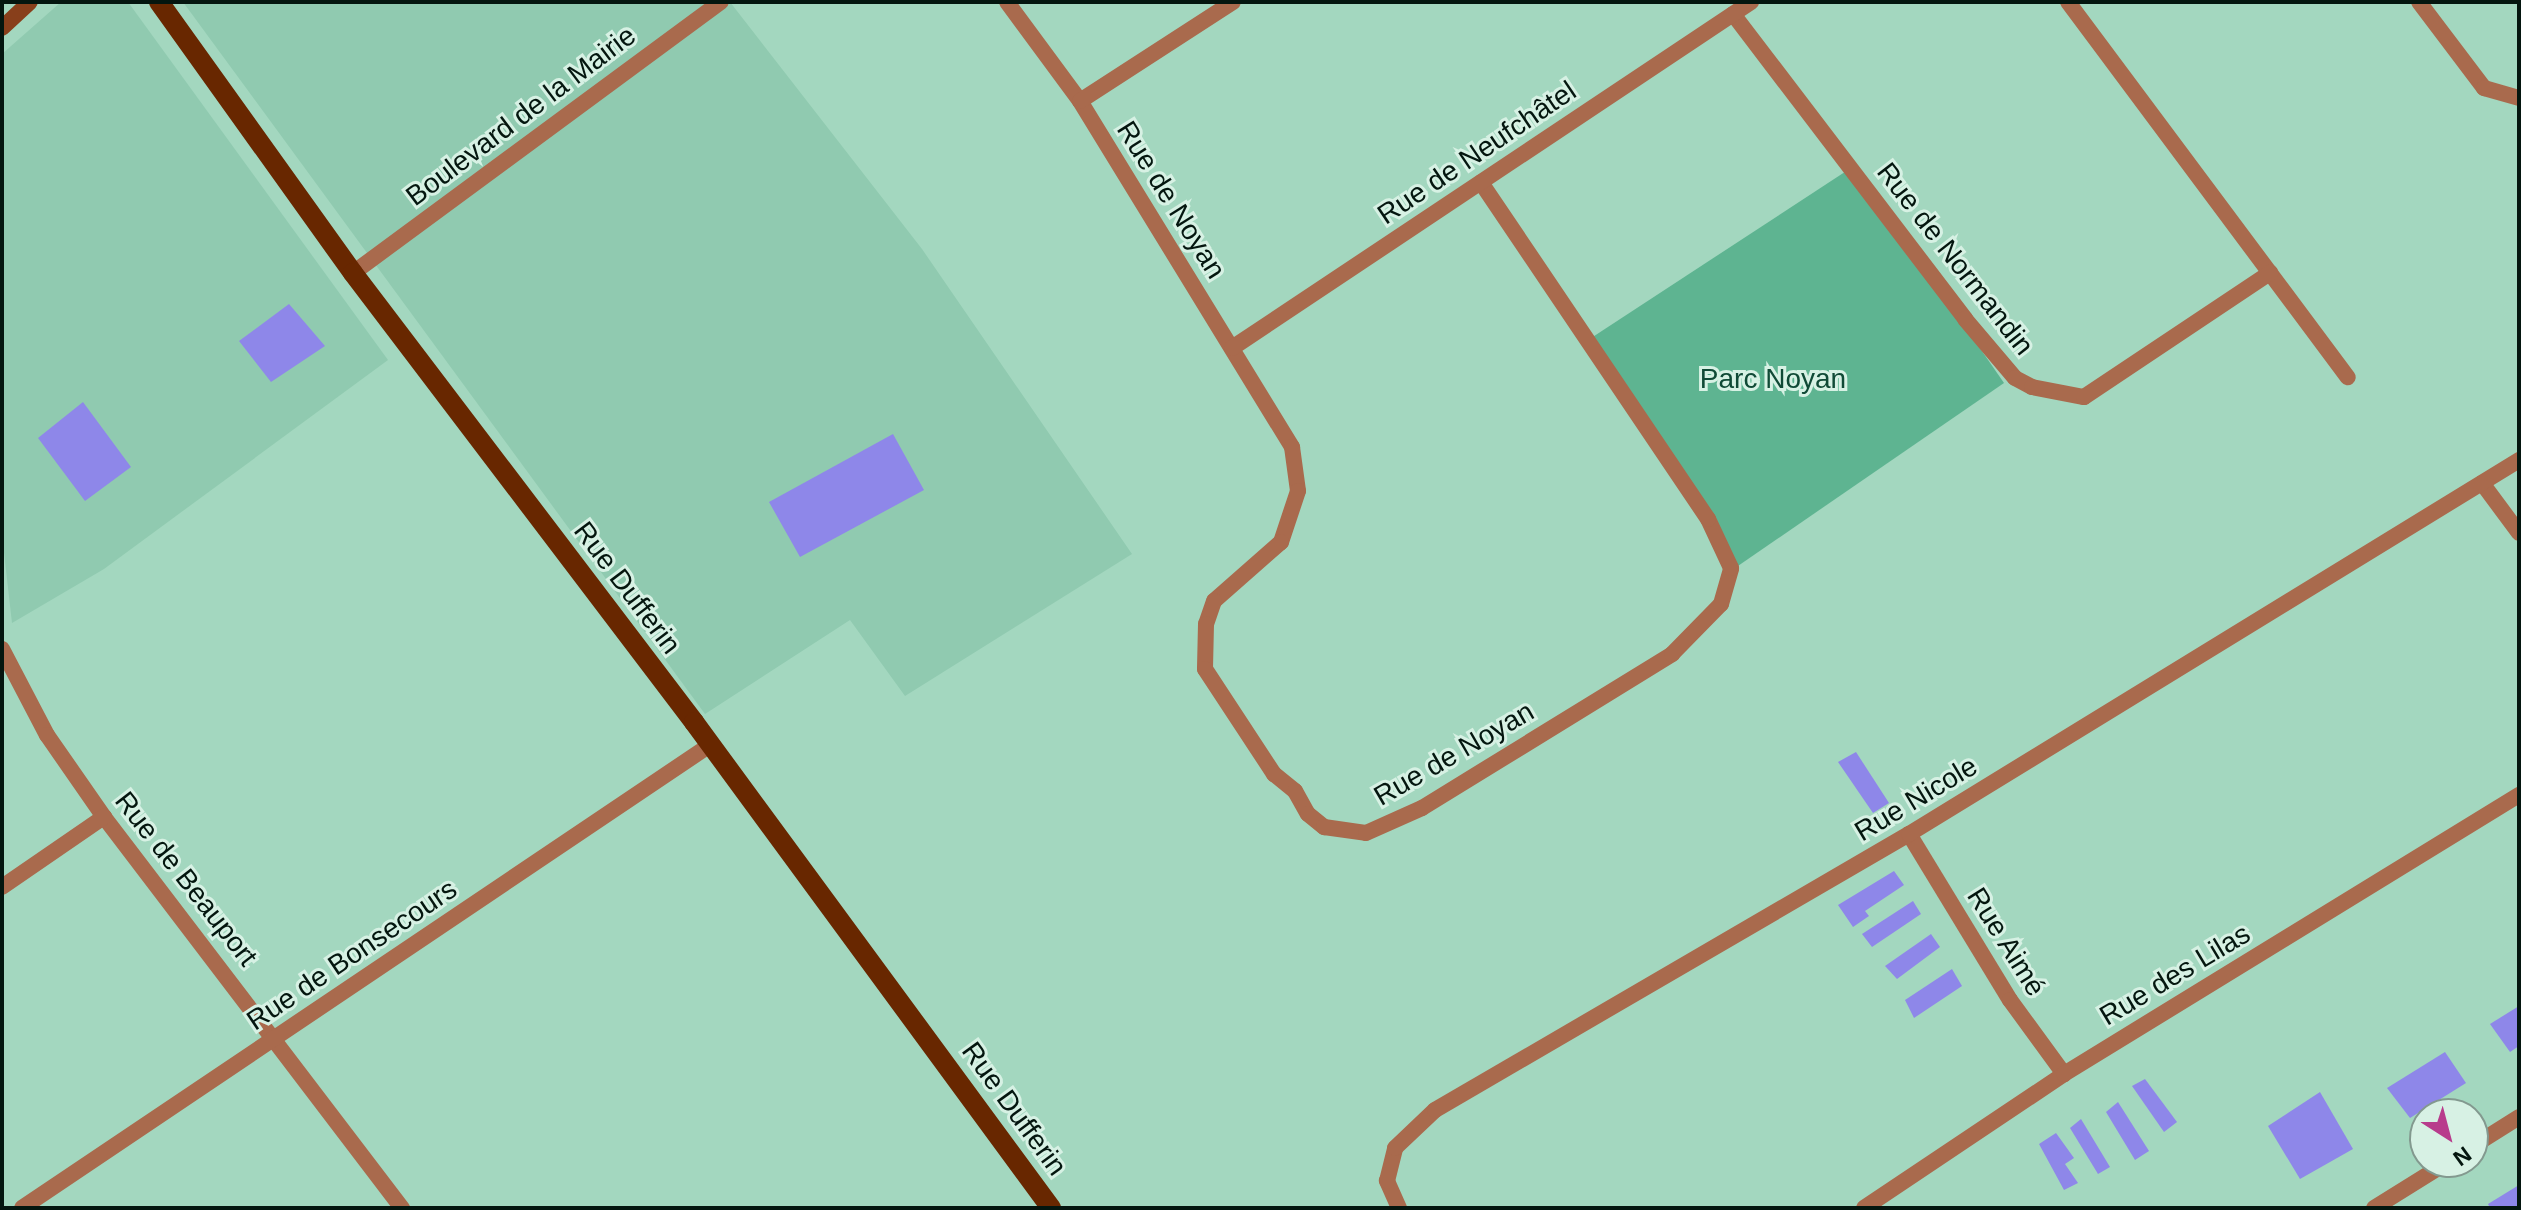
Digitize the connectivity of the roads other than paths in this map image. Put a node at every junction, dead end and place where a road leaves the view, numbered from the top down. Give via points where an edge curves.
1 (30, 2) edge
2 (159, 2) edge
3 (721, 2) edge
4 (1007, 2) edge
5 (1233, 2) edge
6 (1751, 2) edge
7 (2068, 2) edge
8 (2419, 2) edge
9 (1733, 14) junction
10 (2, 28) edge
11 (2519, 98) edge
12 (1080, 101) junction
13 (1481, 182) junction
14 (353, 273) junction
15 (2270, 273) junction
16 (1232, 348) junction
17 (2348, 377) dead end
18 (2519, 460) edge
19 (2482, 483) junction
20 (2519, 533) edge
21 (2, 649) edge
22 (710, 745) junction
23 (2519, 795) edge
24 (104, 817) junction
25 (1909, 834) junction
26 (2, 887) edge
27 (275, 1038) junction
28 (2064, 1074) junction
29 (2519, 1117) edge
30 (2489, 1136) edge
31 (2422, 1178) edge
32 (22, 1208) edge
33 (402, 1208) edge
34 (1051, 1208) edge
35 (1399, 1208) edge
36 (1864, 1208) edge
37 (2374, 1208) edge

1 - 10 street
2 - 14 main road, Rue Dufferin
3 - 14 street, Boulevard de la Mairie
4 - 12 street, Rue de Noyan
5 - 12 street
6 - 9 street, Rue de Neufchâtel
7 - 15 street
8 - 11 street via 2484,88
9 - 13 street, Rue de Neufchâtel
9 - 15 street, Rue de Normandin via 1965,319 2015,378 2032,387 2084,397
12 - 16 street, Rue de Noyan
13 - 16 street, Rue de Neufchâtel
13 - 16 street, Rue de Noyan via 1708,519 1731,568 1721,604 1672,654 1422,808 1366,833 1324,827 1308,814 1295,791 1274,774 1205,669 1206,624 1214,601 1281,542 1298,491 1292,447
14 - 22 main road, Rue Dufferin
15 - 17 street
18 - 19 street, Rue Nicole
19 - 20 street
19 - 25 street, Rue Nicole
21 - 24 street, Rue de Beauport via 47,735
22 - 27 street, Rue de Bonsecours
22 - 34 main road, Rue Dufferin
23 - 28 street, Rue des Lilas
24 - 26 street
24 - 27 street, Rue de Beauport
25 - 28 street, Rue Aimé via 2010,1000
25 - 35 street, Rue Nicole via 1435,1110 1395,1148 1387,1181
27 - 32 street, Rue de Bonsecours
27 - 33 street, Rue de Beauport
28 - 36 street, Rue des Lilas
29 - 30 street
31 - 37 street

